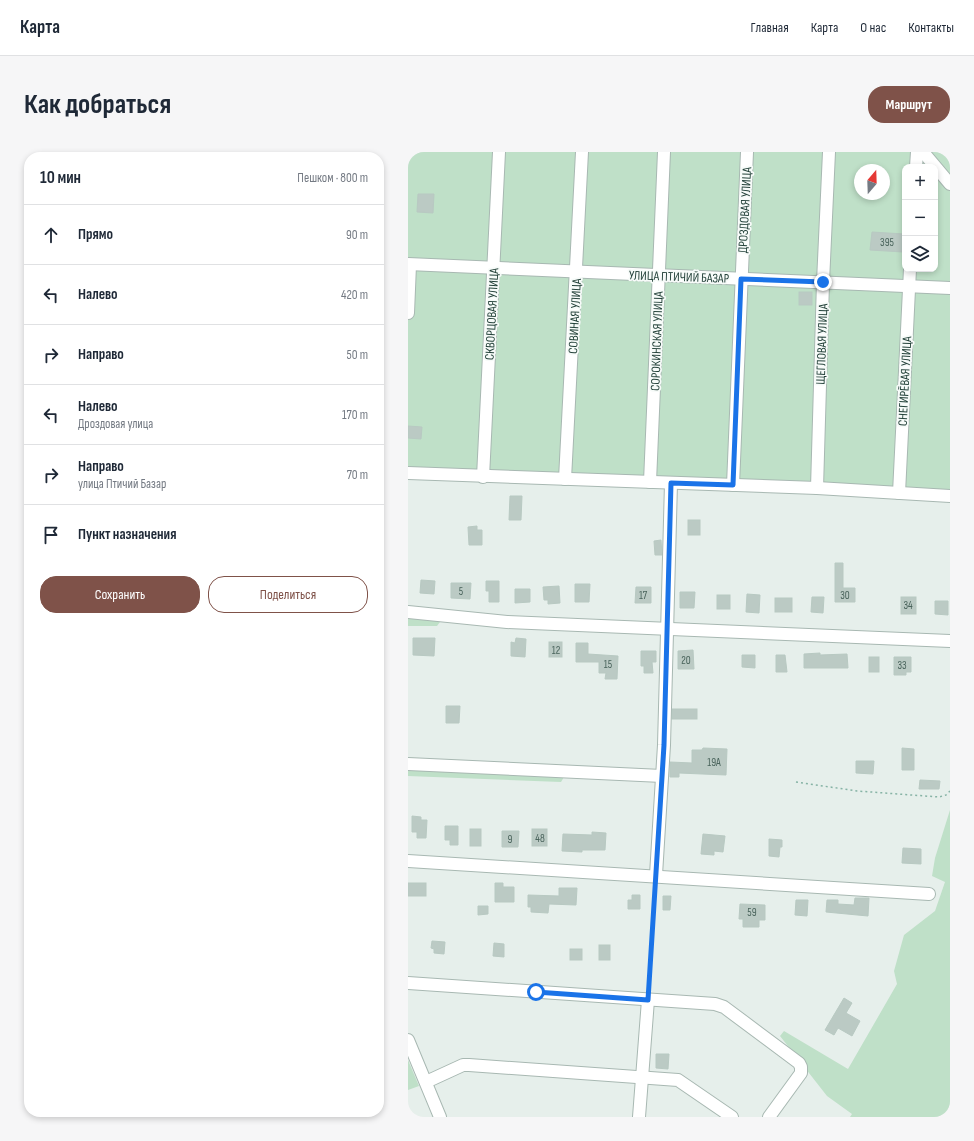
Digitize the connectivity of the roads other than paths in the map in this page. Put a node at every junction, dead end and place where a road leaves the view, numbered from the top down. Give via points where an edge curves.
1 (499, 152) edge
2 (582, 152) edge
3 (664, 152) edge
4 (747, 152) edge
5 (829, 152) edge
6 (917, 152) edge
7 (923, 152) edge
8 (916, 164) edge
9 (950, 184) edge
10 (409, 265) edge
11 (493, 268) junction
12 (576, 272) junction
13 (910, 272) edge
14 (658, 275) junction
15 (741, 279) junction
16 (823, 282) junction
17 (909, 286) junction
18 (950, 288) edge
19 (408, 313) edge
20 (408, 473) edge
21 (483, 477) junction
22 (565, 479) junction
23 (650, 482) junction
24 (671, 483) junction
25 (733, 485) junction
26 (817, 488) junction
27 (899, 493) junction
28 (950, 496) edge
29 (408, 612) edge
30 (666, 628) junction
31 (950, 641) edge
32 (408, 764) edge
33 (662, 776) junction
34 (408, 861) edge
35 (656, 875) junction
36 (929, 894) dead end
37 (408, 983) edge
38 (648, 1000) junction
39 (408, 1040) edge
40 (642, 1077) junction
41 (426, 1082) junction
42 (440, 1117) edge
43 (639, 1117) edge
44 (732, 1117) edge
45 (769, 1117) edge

1 - 11 street, СКВОРЦОВАЯ УЛИЦА
2 - 12 street, СОВИНАЯ УЛИЦА
3 - 14 street, СОРОКИНСКАЯ УЛИЦА
4 - 15 street, ДРОЗДОВАЯ УЛИЦА
5 - 16 street, ЩЕГЛОВАЯ УЛИЦА
6 - 8 street
7 - 9 street
10 - 11 street, УЛИЦА ПТИЧИЙ БАЗАР
10 - 19 street
11 - 12 street, УЛИЦА ПТИЧИЙ БАЗАР
11 - 21 street, СКВОРЦОВАЯ УЛИЦА
12 - 14 street, УЛИЦА ПТИЧИЙ БАЗАР
12 - 22 street, СОВИНАЯ УЛИЦА
13 - 17 street, СНЕГИРЁВАЯ УЛИЦА
14 - 15 street, УЛИЦА ПТИЧИЙ БАЗАР
14 - 23 street, СОРОКИНСКАЯ УЛИЦА
15 - 16 street, УЛИЦА ПТИЧИЙ БАЗАР
15 - 25 street, ДРОЗДОВАЯ УЛИЦА
16 - 17 street, УЛИЦА ПТИЧИЙ БАЗАР
16 - 26 street, ЩЕГЛОВАЯ УЛИЦА
17 - 18 street, УЛИЦА ПТИЧИЙ БАЗАР
17 - 27 street, СНЕГИРЁВАЯ УЛИЦА
20 - 21 street
21 - 22 street
22 - 23 street
23 - 24 street
24 - 25 street
24 - 30 street
25 - 26 street
26 - 27 street
27 - 28 street
29 - 30 street via 507,622
30 - 31 street
30 - 33 street
32 - 33 street
33 - 35 street
34 - 35 street
35 - 36 street
37 - 38 street
38 - 40 street
38 - 45 street via 724,1006 799,1063 801,1073
39 - 41 street
40 - 41 street via 463,1065
40 - 43 street
40 - 44 street via 678,1080
41 - 42 street

